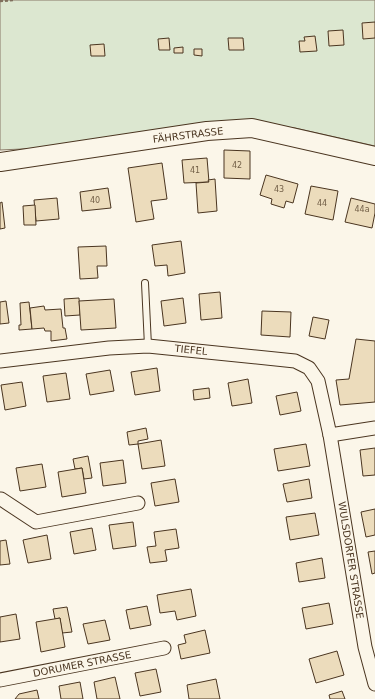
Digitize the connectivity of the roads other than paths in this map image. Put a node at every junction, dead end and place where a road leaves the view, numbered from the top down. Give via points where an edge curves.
1 (375, 156) edge
2 (0, 162) edge
3 (145, 283) dead end
4 (148, 346) junction
5 (0, 361) edge
6 (375, 428) edge
7 (330, 435) junction
8 (0, 497) edge
9 (138, 503) dead end
10 (164, 648) dead end
11 (0, 680) edge
12 (375, 684) edge

1 - 2 street, FÄHRSTRASSE via 252,128 207,132
3 - 4 lane
4 - 5 street, TIEFEL
4 - 7 street, TIEFEL via 295,361 309,368 318,381
6 - 7 street
7 - 12 street, WULSDORFER STRASSE via 365,647
8 - 9 street via 36,522
10 - 11 street, DORUMER STRASSE

